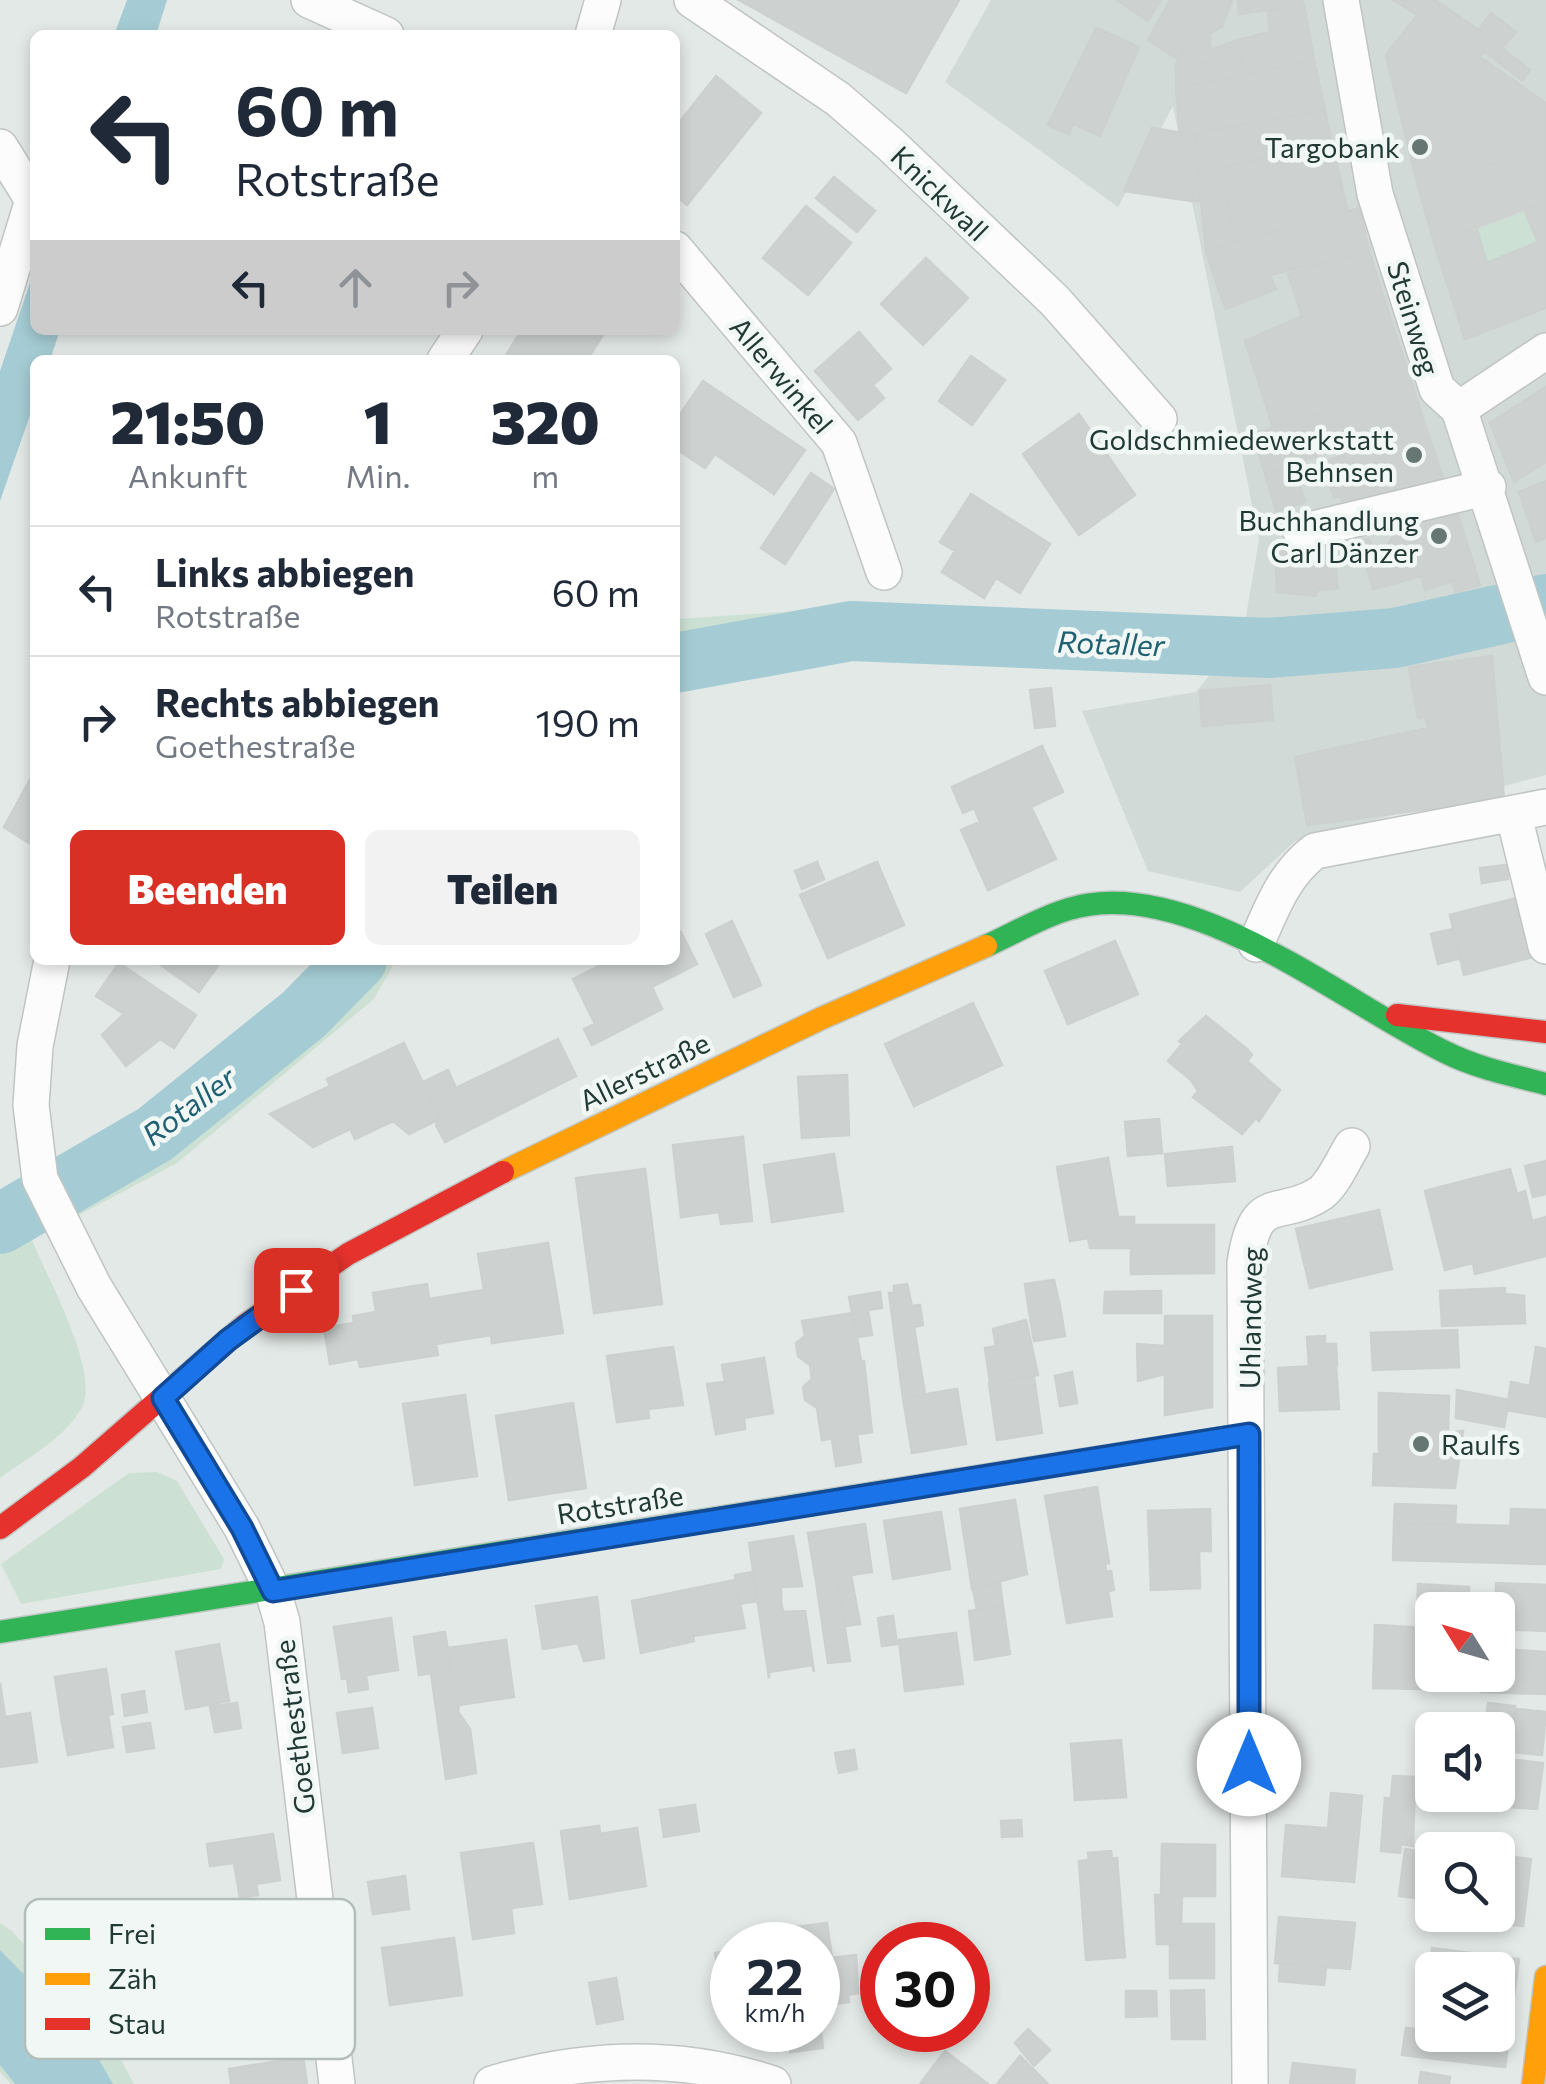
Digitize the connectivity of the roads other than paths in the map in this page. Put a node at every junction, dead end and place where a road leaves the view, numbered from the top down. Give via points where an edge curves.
1 (309, 0) edge
2 (603, 0) edge
3 (692, 0) edge
4 (1341, 0) edge
5 (375, 30) edge
6 (594, 30) edge
7 (0, 147) edge
8 (30, 195) edge
9 (30, 210) edge
10 (680, 255) edge
11 (0, 308) edge
12 (1546, 352) edge
13 (1460, 410) junction
14 (1159, 419) dead end
15 (1488, 487) junction
16 (1301, 532) dead end
17 (884, 572) dead end
18 (1546, 677) edge
19 (1531, 816) edge
20 (1256, 944) junction
21 (1546, 946) edge
22 (51, 965) edge
23 (1379, 1012) junction
24 (1546, 1032) edge
25 (1546, 1084) edge
26 (1352, 1146) dead end
27 (163, 1398) junction
28 (1249, 1434) junction
29 (0, 1528) edge
30 (273, 1591) junction
31 (0, 1632) edge
32 (315, 1899) edge
33 (1546, 1977) edge
34 (334, 2059) edge
35 (337, 2084) edge
36 (492, 2084) edge
37 (774, 2084) edge
38 (1250, 2084) edge
39 (1533, 2084) edge

1 - 5 street
2 - 6 street
3 - 14 street, Knickwall via 838,99 890,144 1055,302
4 - 13 street, Steinweg via 1375,194 1436,389
7 - 8 street
9 - 11 street
10 - 17 street, Allerwinkel via 839,443
12 - 13 street
13 - 15 street, Steinweg
15 - 16 street
15 - 18 street, Steinweg
19 - 20 street via 1315,850 1278,894
19 - 21 street
20 - 23 street, Allerstraße
20 - 27 street, Allerstraße via 1216,923 1153,904 1071,908 1025,924 348,1254 246,1325
22 - 27 street, Goethestraße via 31,1106 40,1178 58,1221
23 - 24 street
23 - 25 street, Allerstraße via 1478,1067
26 - 28 street, Uhlandweg via 1322,1192 1275,1208 1252,1229 1245,1263
27 - 29 street, Allerstraße
27 - 30 street, Goethestraße
28 - 30 street, Rotstraße
28 - 38 street, Uhlandweg
30 - 31 street, Rotstraße
30 - 32 street, Goethestraße
33 - 39 street
34 - 35 street, Goethestraße
36 - 37 street via 596,2061 682,2062

